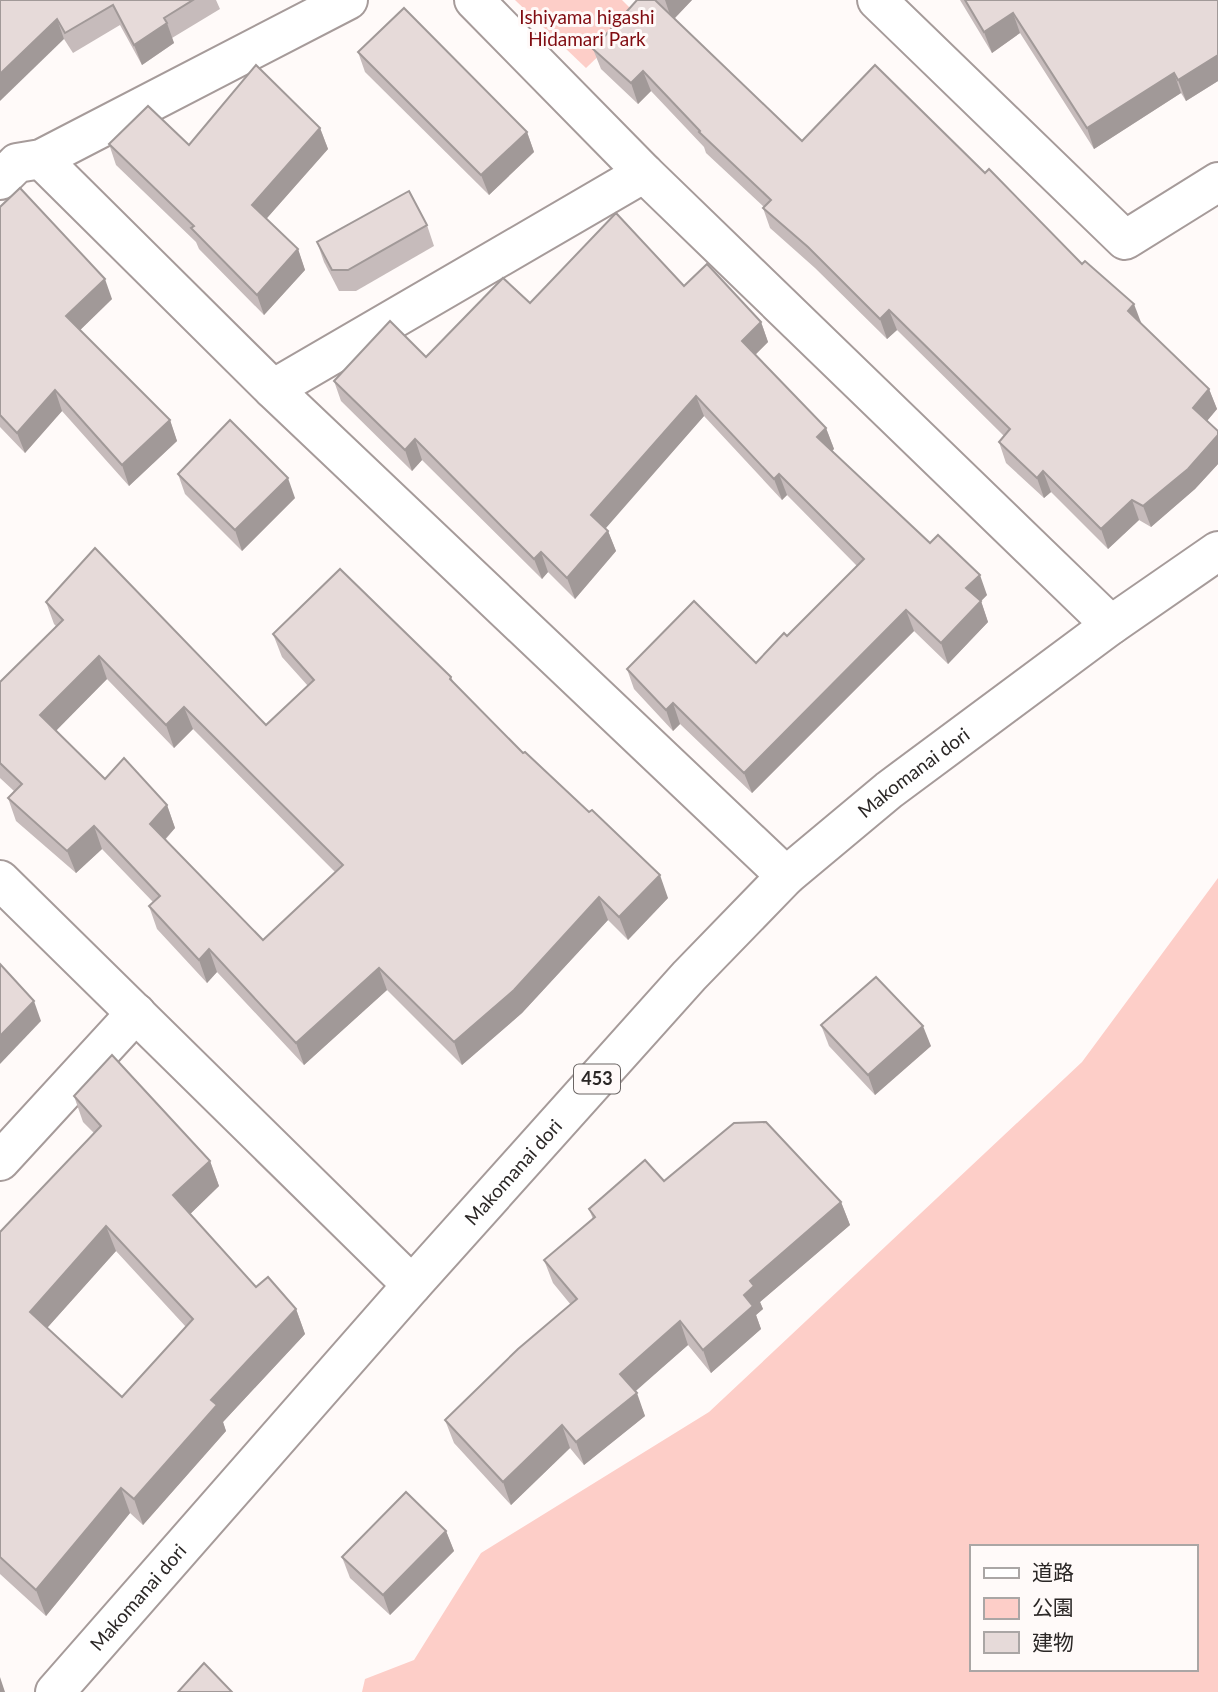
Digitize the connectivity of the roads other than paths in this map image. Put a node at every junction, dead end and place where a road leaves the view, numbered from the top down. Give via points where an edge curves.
1 (474, 0) edge
2 (877, 0) edge
3 (326, 4) edge
4 (41, 159) junction
5 (643, 173) junction
6 (0, 180) edge
7 (1218, 182) edge
8 (273, 389) junction
9 (1218, 551) edge
10 (1111, 625) junction
11 (786, 876) junction
12 (0, 880) edge
13 (136, 1013) junction
14 (0, 1161) edge
15 (412, 1285) junction
16 (55, 1692) edge

1 - 5 main road
2 - 7 main road via 1125,240
3 - 4 main road
4 - 6 main road via 17,163
4 - 8 main road
5 - 8 main road
5 - 10 main road
8 - 11 main road
9 - 10 main road, Makomanai dori / 453
10 - 11 main road, Makomanai dori / 453 via 889,790
11 - 15 main road, Makomanai dori / 453 via 689,976
12 - 13 main road
13 - 14 main road
13 - 15 main road
15 - 16 main road, Makomanai dori / 453

